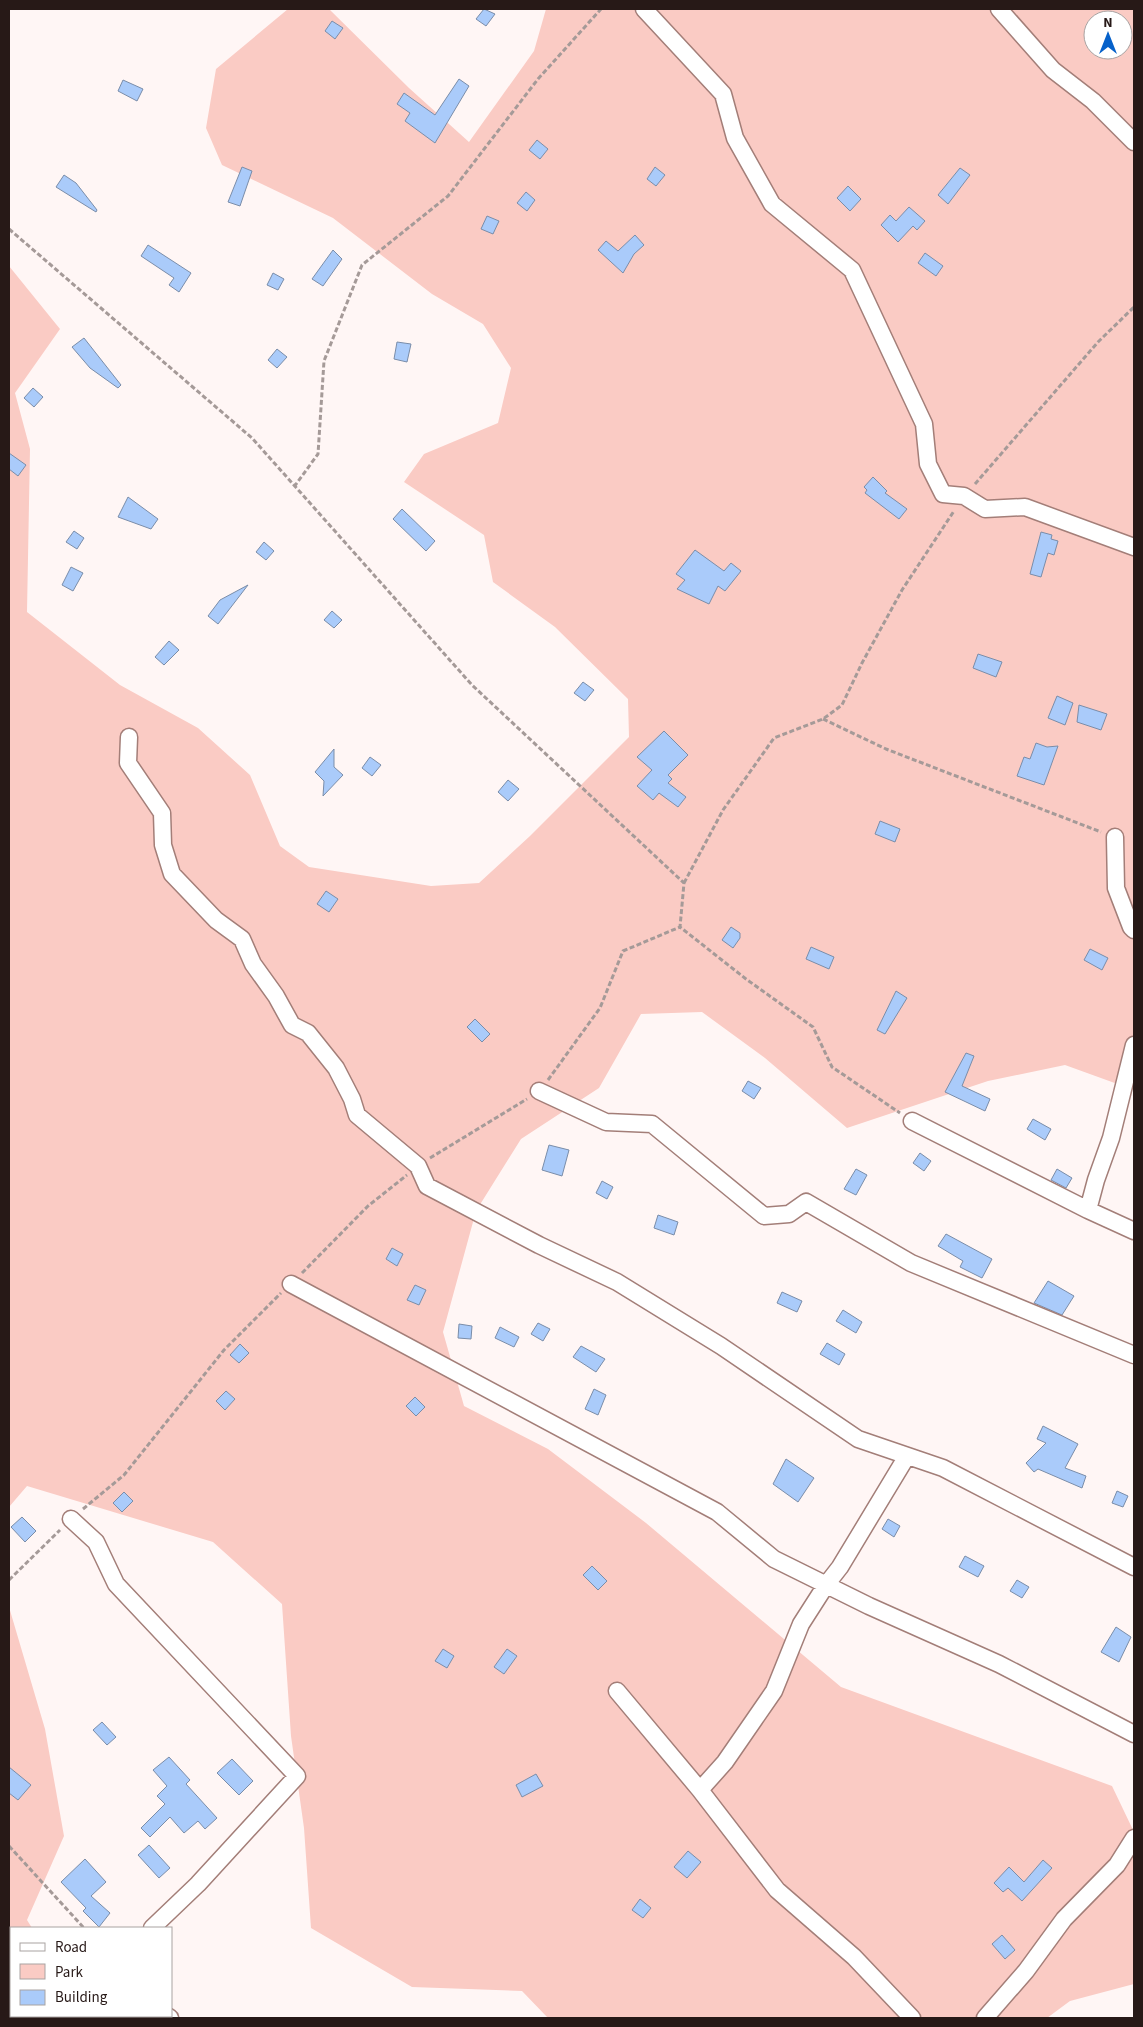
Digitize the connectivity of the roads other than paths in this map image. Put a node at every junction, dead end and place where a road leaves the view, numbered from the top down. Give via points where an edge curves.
1 (644, 9) edge
2 (999, 9) edge
3 (1134, 142) edge
4 (1134, 547) edge
5 (129, 737) dead end
6 (1115, 837) road end
7 (1134, 930) edge
8 (1134, 1045) edge
9 (539, 1091) road end
10 (912, 1121) road end
11 (1088, 1210) junction
12 (1134, 1231) edge
13 (291, 1284) road end
14 (1134, 1355) edge
15 (908, 1456) junction
16 (71, 1519) road end
17 (1134, 1567) edge
18 (826, 1585) junction
19 (617, 1691) dead end
20 (1134, 1734) edge
21 (700, 1790) junction
22 (1134, 1838) edge
23 (153, 1927) edge
24 (912, 2018) edge
25 (984, 2018) edge

1 - 4 street via 724,94 735,138 772,204 852,270 924,424 928,464 943,494 964,496 985,509 1024,507
2 - 3 street via 1054,70 1093,101
5 - 15 street via 128,763 162,813 163,845 172,874 216,920 242,939 253,964 292,1025 308,1033 336,1068 357,1115 418,1166 427,1186 617,1282 720,1346 858,1439
6 - 7 street via 1116,888
8 - 11 street via 1111,1138
9 - 14 street via 606,1122 652,1124 764,1216 788,1214 806,1202 911,1263
10 - 11 street
11 - 12 street
13 - 18 street via 717,1512 774,1559
15 - 17 street via 943,1468
15 - 18 street
16 - 23 street via 96,1542 116,1584 297,1776 198,1884
18 - 20 street via 999,1664
18 - 21 street via 801,1624 774,1692 725,1762
19 - 21 street
21 - 24 street via 777,1890 854,1957
22 - 25 street via 1117,1865 1064,1919

